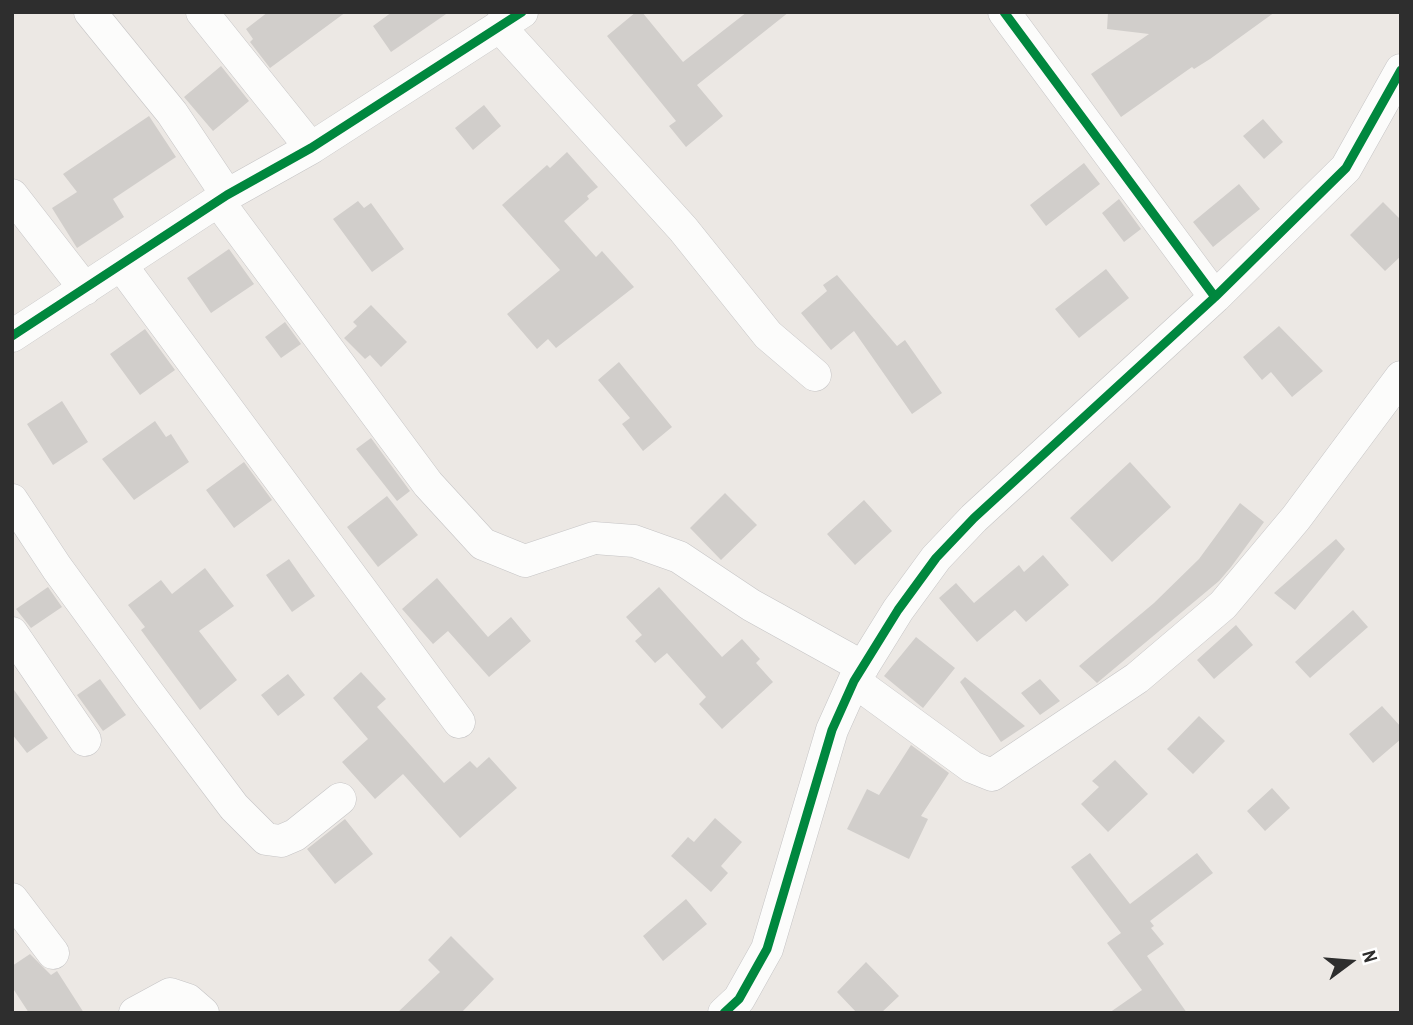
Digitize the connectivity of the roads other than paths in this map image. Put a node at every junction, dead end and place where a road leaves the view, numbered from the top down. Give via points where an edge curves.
1 (90, 12) edge
2 (202, 12) edge
3 (1004, 12) edge
4 (511, 19) edge
5 (1401, 70) edge
6 (1387, 121) edge
7 (311, 148) junction
8 (12, 195) edge
9 (223, 198) junction
10 (121, 265) junction
11 (85, 289) junction
12 (1215, 297) junction
13 (12, 335) edge
14 (815, 375) dead end
15 (1401, 377) edge
16 (12, 500) edge
17 (12, 633) edge
18 (858, 674) junction
19 (459, 722) dead end
20 (85, 740) dead end
21 (340, 799) dead end
22 (12, 900) edge
23 (53, 953) dead end
24 (135, 1013) edge
25 (203, 1013) edge
26 (724, 1013) edge

1 - 9 street via 172,113
2 - 7 street
3 - 12 street
4 - 7 street
4 - 14 street via 768,335
5 - 6 street
6 - 12 street via 1346,168
7 - 9 street
8 - 11 street
9 - 10 street
9 - 18 street via 428,484 483,544 525,561 594,538 634,541 679,557
10 - 11 street
10 - 19 street
11 - 13 street
12 - 18 street via 974,517 936,558
15 - 18 street via 1296,519 1223,605 1137,678 992,775 972,767
16 - 21 street via 234,807 266,839 281,841 295,835
17 - 20 street
18 - 26 street via 832,730 767,949 739,999
22 - 23 street
24 - 25 street via 170,994 188,1000

